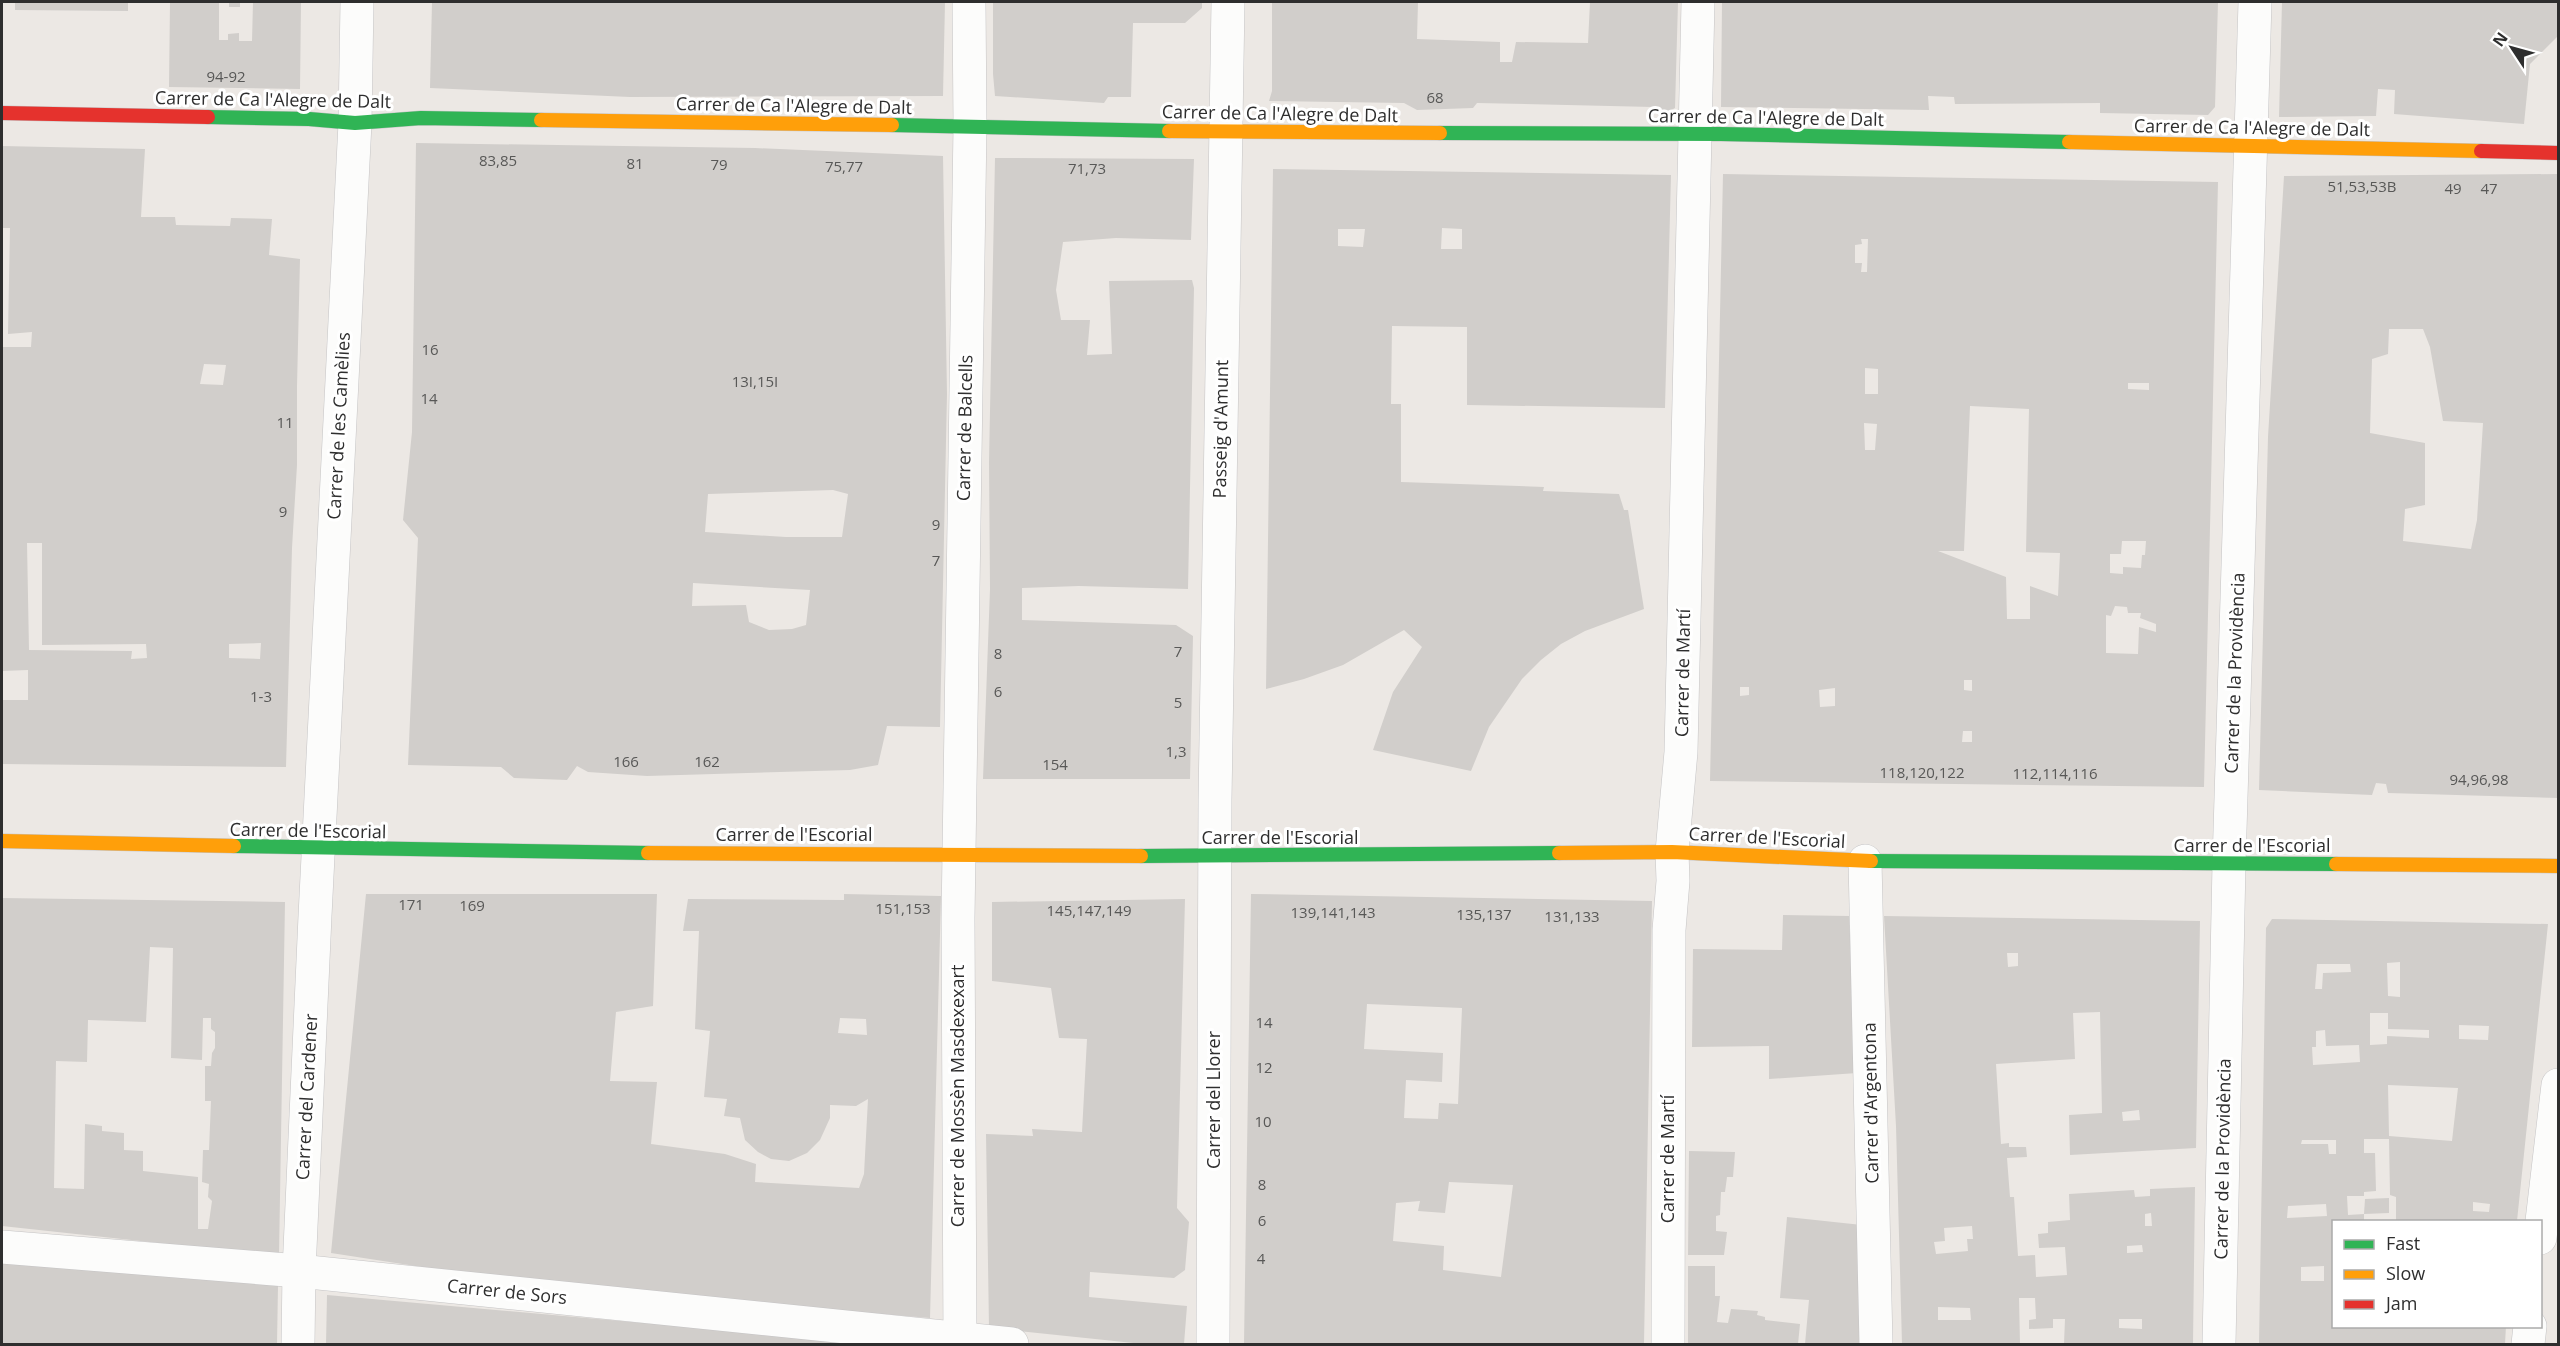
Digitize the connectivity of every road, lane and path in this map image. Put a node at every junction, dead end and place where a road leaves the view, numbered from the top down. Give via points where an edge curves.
1 (357, 2) edge
2 (969, 2) edge
3 (1228, 2) edge
4 (1698, 2) edge
5 (2255, 2) edge
6 (2, 113) edge
7 (355, 123) junction
8 (970, 126) junction
9 (1226, 132) junction
10 (1693, 136) junction
11 (2252, 146) junction
12 (2559, 153) edge
13 (2, 841) edge
14 (318, 849) junction
15 (1672, 852) junction
16 (958, 855) junction
17 (1216, 856) junction
18 (1865, 861) junction
19 (2229, 864) junction
20 (2559, 866) edge
21 (2559, 1085) edge
22 (2542, 1230) edge
23 (2, 1247) edge
24 (299, 1271) junction
25 (2530, 1328) edge
26 (960, 1341) edge
27 (298, 1344) edge
28 (1012, 1344) edge
29 (1213, 1344) edge
30 (1668, 1344) edge
31 (1876, 1344) edge
32 (2219, 1344) edge
33 (2528, 1344) edge

1 - 7 street, Carrer de les Camèlies
2 - 8 street, Carrer de Balcells
3 - 9 street, Passeig d'Amunt
4 - 10 street, Carrer de Martí
5 - 11 street, Carrer de la Providència
6 - 7 street, Carrer de Ca l'Alegre de Dalt
7 - 8 street, Carrer de Ca l'Alegre de Dalt via 422,118
7 - 14 street, Carrer de les Camèlies
8 - 9 street, Carrer de Ca l'Alegre de Dalt
8 - 16 street, Carrer de Balcells
9 - 10 street, Carrer de Ca l'Alegre de Dalt
9 - 17 street, Passeig d'Amunt
10 - 11 street, Carrer de Ca l'Alegre de Dalt
10 - 15 street, Carrer de Martí via 1681,752
11 - 12 street, Carrer de Ca l'Alegre de Dalt
11 - 19 street, Carrer de la Providència
13 - 14 street, Carrer de l'Escorial
14 - 16 street, Carrer de l'Escorial
14 - 24 street, Carrer del Cardener
15 - 17 street, Carrer de l'Escorial
15 - 18 street, Carrer de l'Escorial
15 - 30 street, Carrer de Martí
16 - 17 street, Carrer de l'Escorial
16 - 26 street, Carrer de Mossèn Masdexexart
17 - 29 street, Carrer del Llorer
18 - 19 street, Carrer de l'Escorial
18 - 31 street, Carrer d'Argentona
19 - 20 street, Carrer de l'Escorial
19 - 32 street, Carrer de la Providència
21 - 22 street
23 - 24 street, Carrer de Sors
24 - 26 street, Carrer de Sors
24 - 27 street, Carrer del Cardener
25 - 33 street
26 - 28 street, Carrer de Sors

